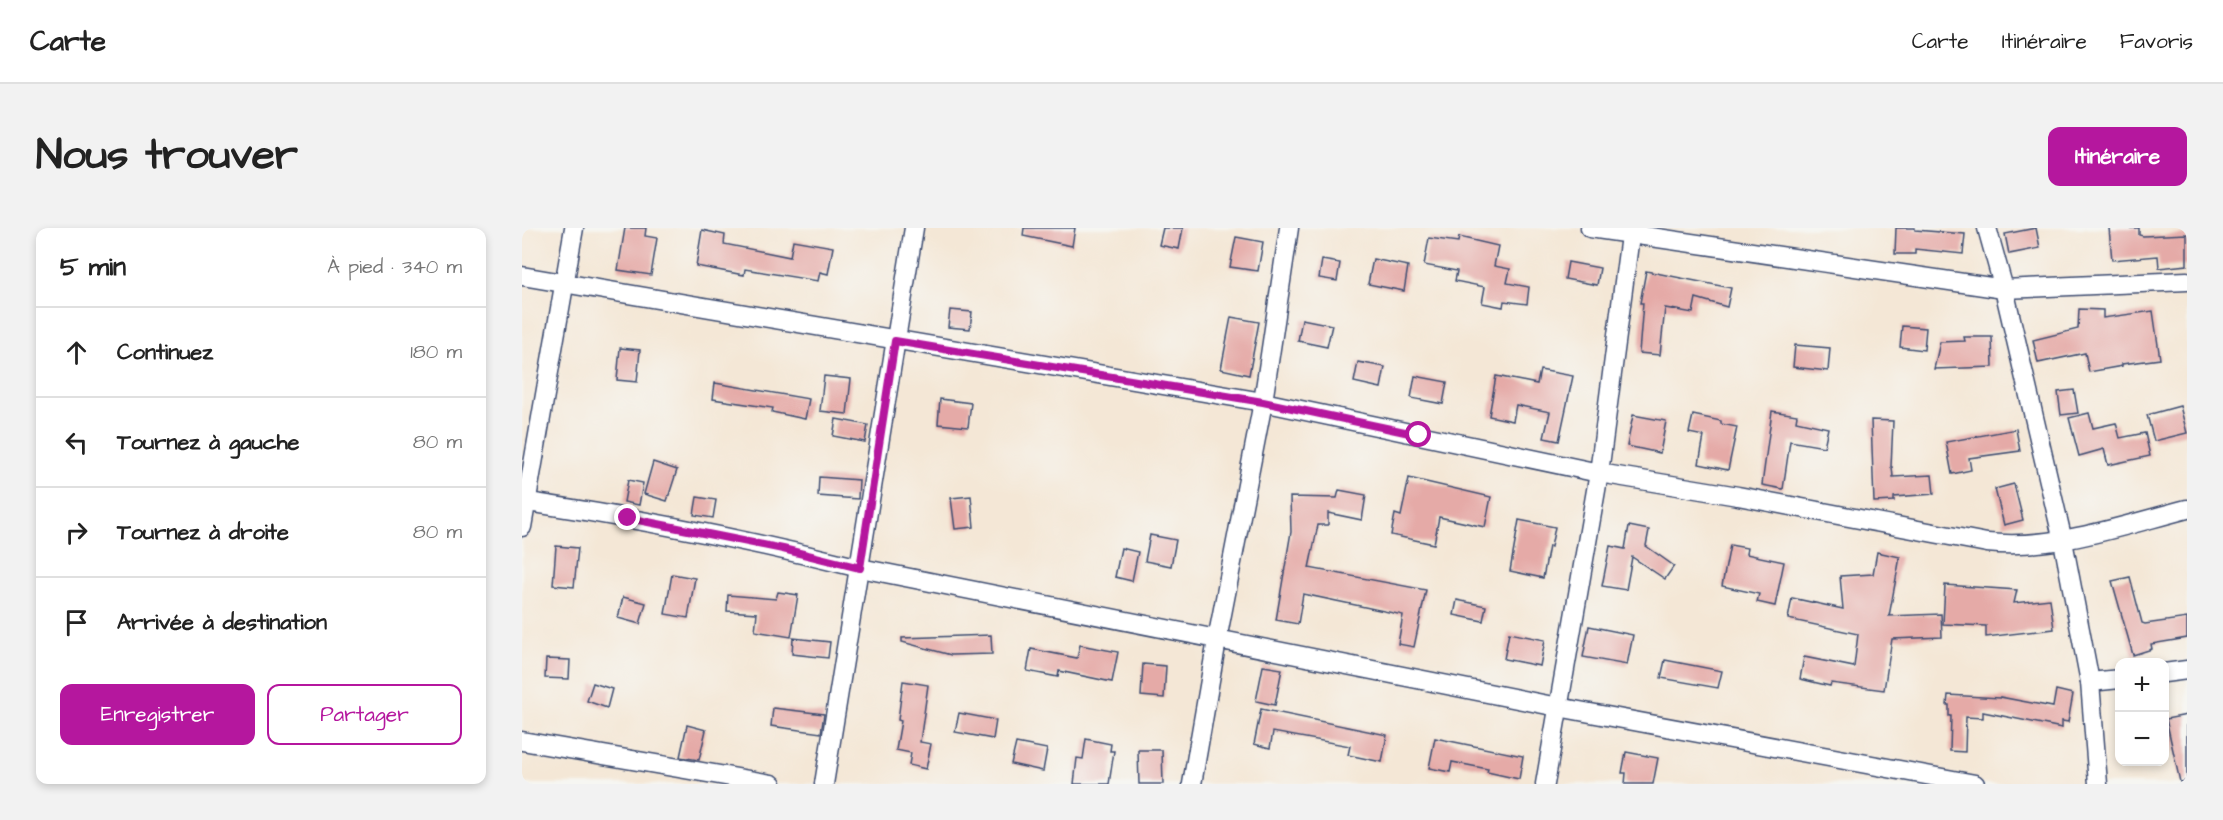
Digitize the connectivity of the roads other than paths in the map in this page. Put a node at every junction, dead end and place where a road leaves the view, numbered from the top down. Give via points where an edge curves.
1 (574, 228) edge
2 (914, 228) edge
3 (1289, 228) edge
4 (1590, 228) edge
5 (1987, 228) edge
6 (1631, 231) edge
7 (522, 276) edge
8 (2187, 281) edge
9 (564, 282) junction
10 (2004, 289) junction
11 (895, 341) junction
12 (1263, 402) junction
13 (1599, 472) junction
14 (524, 501) edge
15 (2187, 509) edge
16 (522, 526) edge
17 (2063, 541) junction
18 (860, 568) junction
19 (1216, 639) junction
20 (2187, 670) edge
21 (2169, 672) edge
22 (2115, 680) edge
23 (2090, 682) junction
24 (1558, 707) junction
25 (522, 741) edge
26 (772, 784) edge
27 (824, 784) edge
28 (1192, 784) edge
29 (1545, 784) edge
30 (1975, 784) edge
31 (2098, 784) edge

1 - 9 street
2 - 11 street
3 - 12 street
4 - 6 street
5 - 10 street
6 - 10 street
6 - 13 street
7 - 9 street
8 - 10 street
9 - 11 street
9 - 14 street
10 - 17 street
11 - 12 street
11 - 18 street
12 - 13 street
12 - 19 street
13 - 17 street via 1987,543 2013,546
13 - 24 street
14 - 16 street
14 - 18 street via 783,549
15 - 17 street
17 - 23 street
18 - 19 street
18 - 27 street
19 - 24 street
19 - 28 street
20 - 21 street
22 - 23 street
23 - 31 street
24 - 29 street
24 - 30 street
25 - 26 street

